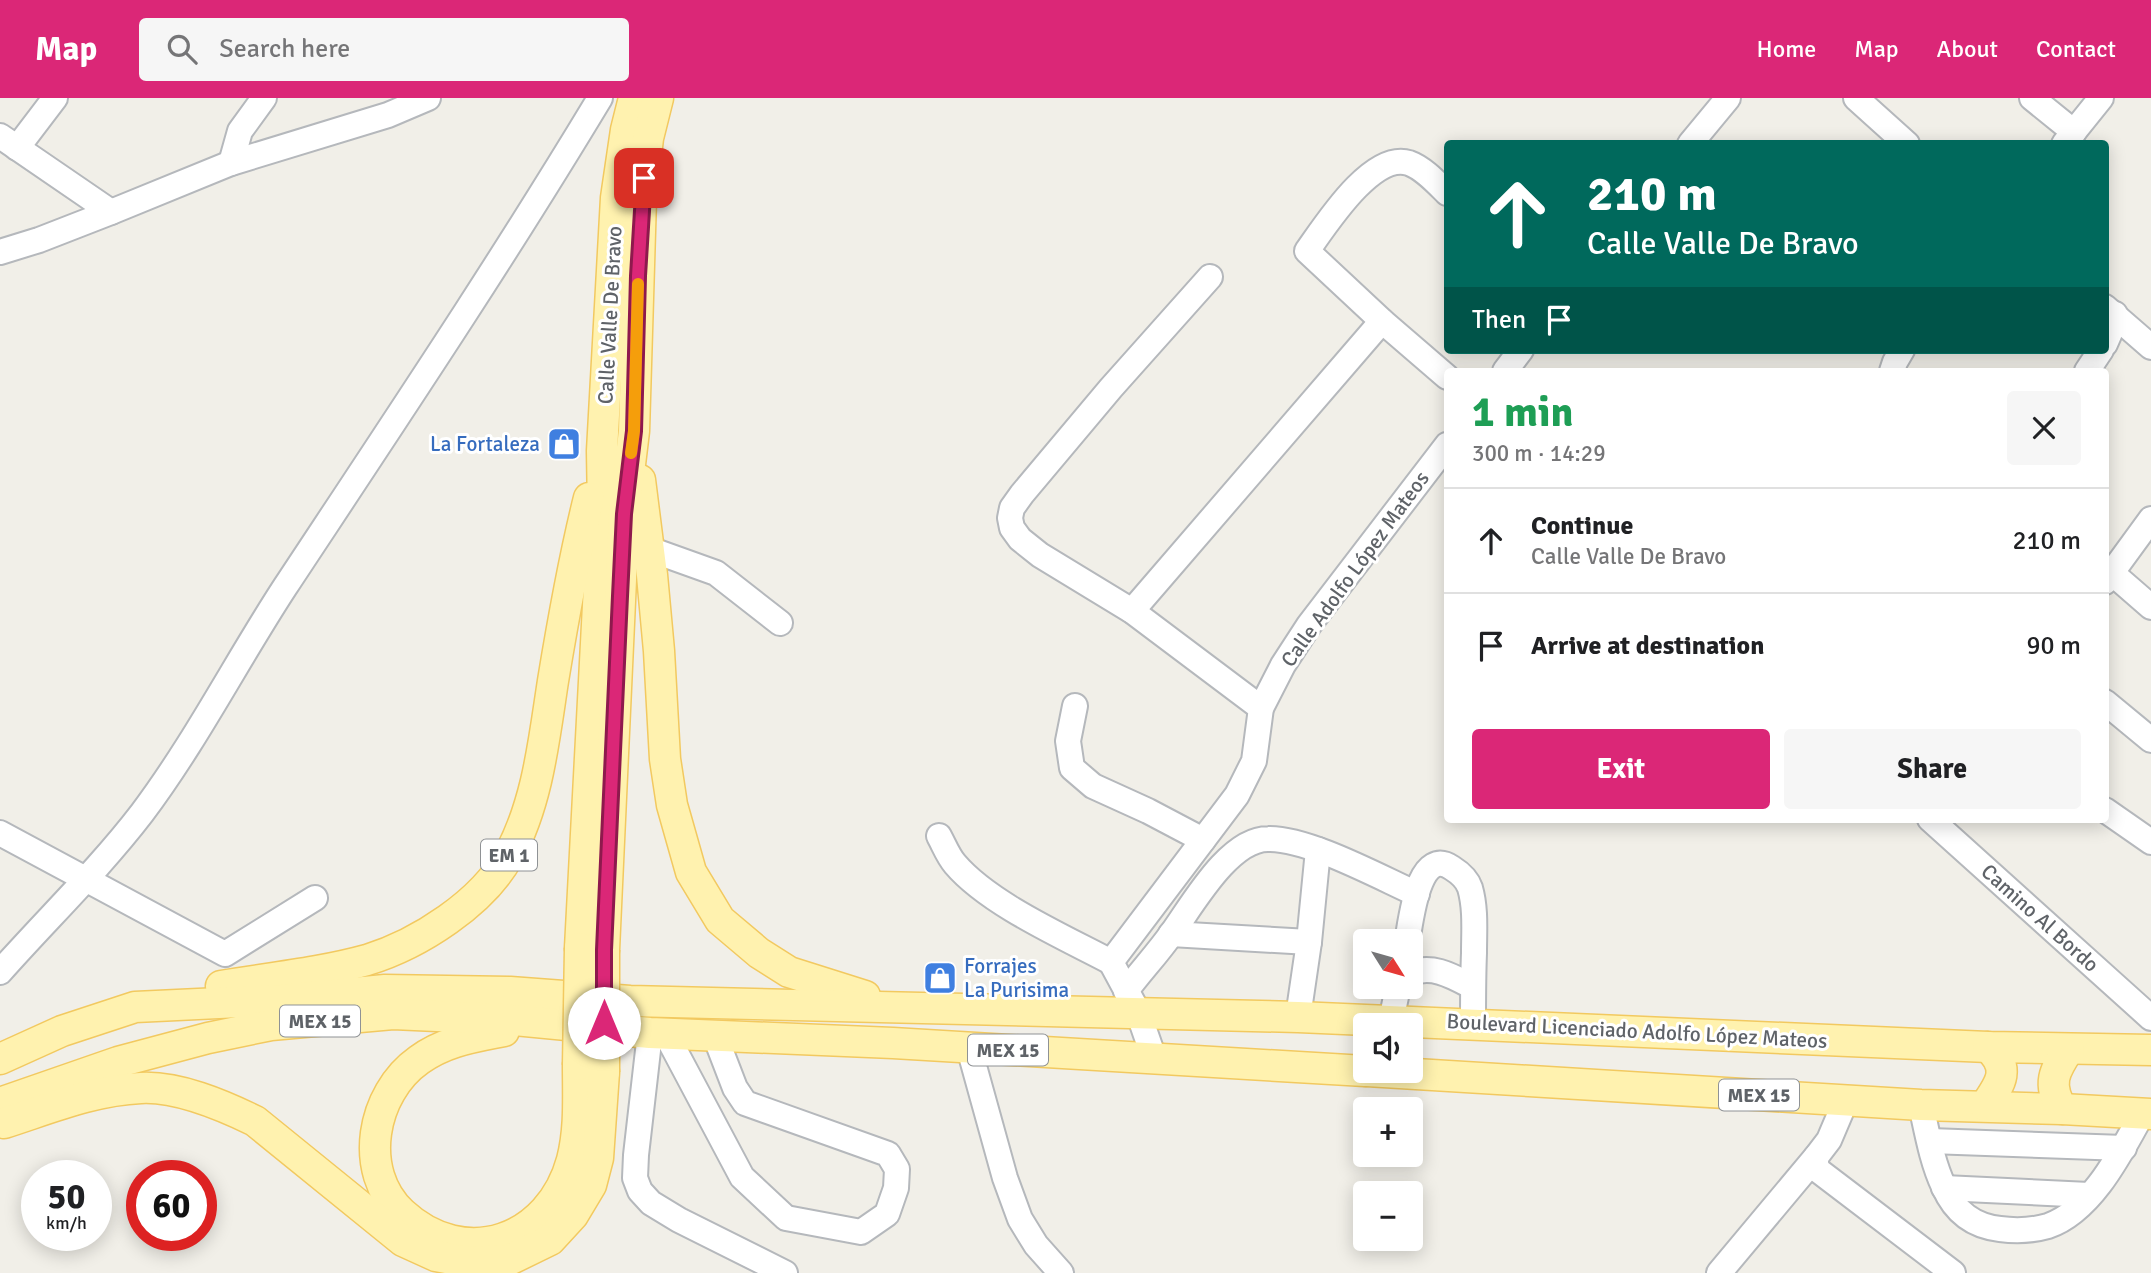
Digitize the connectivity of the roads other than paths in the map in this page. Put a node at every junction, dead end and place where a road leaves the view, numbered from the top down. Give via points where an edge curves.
1 (55, 98) edge
2 (264, 98) edge
3 (428, 98) edge
4 (600, 98) edge
5 (634, 98) edge
6 (658, 98) edge
7 (1728, 98) edge
8 (1856, 98) edge
9 (2032, 98) edge
10 (2101, 98) edge
11 (2069, 138) edge
12 (1693, 140) edge
13 (1903, 140) edge
14 (9, 142) edge
15 (232, 163) junction
16 (1444, 189) edge
17 (111, 212) junction
18 (0, 252) edge
19 (1210, 277) dead end
20 (2110, 311) edge
21 (1382, 321) junction
22 (2109, 335) edge
23 (2151, 347) edge
24 (1518, 354) edge
25 (1507, 368) edge
26 (1444, 374) edge
27 (634, 431) junction
28 (1444, 449) edge
29 (602, 450) junction
30 (2151, 519) edge
31 (649, 549) junction
32 (2109, 572) edge
33 (2109, 576) edge
34 (2151, 607) edge
35 (1132, 611) junction
36 (780, 623) dead end
37 (2109, 705) edge
38 (1075, 706) dead end
39 (1261, 708) junction
40 (2151, 740) edge
41 (2109, 813) edge
42 (1934, 823) edge
43 (0, 834) edge
44 (939, 836) dead end
45 (1203, 840) junction
46 (2151, 842) edge
47 (1318, 850) junction
48 (86, 880) junction
49 (1417, 894) junction
50 (315, 898) dead end
51 (1410, 929) edge
52 (1171, 934) junction
53 (1309, 942) junction
54 (592, 949) junction
55 (1111, 962) junction
56 (1423, 971) edge
57 (0, 972) edge
58 (1473, 987) junction
59 (1132, 1002) junction
60 (135, 1007) junction
61 (906, 1008) junction
62 (1298, 1017) junction
63 (2151, 1018) edge
64 (1353, 1019) edge
65 (1423, 1022) edge
66 (552, 1023) junction
67 (1473, 1024) junction
68 (658, 1034) junction
69 (715, 1036) junction
70 (1988, 1047) junction
71 (970, 1048) junction
72 (2069, 1049) junction
73 (2144, 1050) edge
74 (1154, 1058) junction
75 (0, 1059) edge
76 (591, 1068) junction
77 (1353, 1070) edge
78 (1423, 1074) edge
79 (1846, 1100) junction
80 (0, 1103) edge
81 (1921, 1105) junction
82 (1984, 1106) junction
83 (2062, 1109) junction
84 (2147, 1114) edge
85 (0, 1124) edge
86 (1930, 1141) junction
87 (2124, 1148) junction
88 (1816, 1157) junction
89 (1944, 1188) junction
90 (2089, 1195) junction
91 (785, 1273) edge
92 (1061, 1273) edge
93 (1718, 1273) edge
94 (1953, 1273) edge

1 - 14 street
2 - 15 street via 240,131
3 - 15 street via 388,115
4 - 48 street via 283,590 182,756
5 - 29 main road, Calle Valle De Bravo / EM 1 via 616,198
6 - 27 main road, Calle Valle De Bravo / EM 1 via 641,199
7 - 12 street
8 - 13 street
9 - 11 street
10 - 11 street
14 - 17 street
15 - 17 street
16 - 21 street via 1407,162 1379,169 1354,189 1307,251
17 - 18 street
19 - 35 street via 1012,508 1012,528 1020,539
20 - 22 street
20 - 23 street
21 - 26 street
21 - 35 street
24 - 25 street
27 - 31 main road, EM 1
27 - 54 main road, EM 1
28 - 39 street, Calle Adolfo López Mateos via 1310,625
29 - 54 main road, EM 1
29 - 60 main road, EM 1 via 574,566 527,816 509,856 484,888 445,922 408,944 367,960 206,989
30 - 32 street
31 - 36 street via 716,573
31 - 61 main road, EM 1 via 665,758 672,805 691,872 720,920 789,972
33 - 34 street
35 - 39 street
37 - 40 street
38 - 45 street via 1068,741 1072,768 1093,786
39 - 45 street, Calle Adolfo López Mateos via 1254,761 1237,795
41 - 46 street
42 - 63 street, Camino Al Bordo
43 - 48 street
44 - 55 street via 958,867 992,894
45 - 55 street, Calle Adolfo López Mateos
47 - 49 street
47 - 52 street via 1286,840 1254,841 1231,856
47 - 53 street
48 - 50 street via 225,954
48 - 57 street
49 - 51 street
49 - 58 street via 1428,868 1436,863 1453,868 1469,884 1474,912
52 - 53 street
52 - 59 street
53 - 62 street
54 - 76 main road, EM 1, bridge
55 - 59 street
56 - 58 street via 1440,972
58 - 67 street
59 - 61 main road, Boulevard Licenciado Adolfo López Mateos / MEX 15
59 - 62 main road, Boulevard Licenciado Adolfo López Mateos / MEX 15
59 - 74 street
60 - 61 main road, Boulevard Licenciado Adolfo López Mateos / MEX 15 via 281,1000 385,989
60 - 75 main road, Boulevard Licenciado Adolfo López Mateos / MEX 15 via 62,1031
62 - 64 main road, Boulevard Licenciado Adolfo López Mateos / MEX 15
63 - 73 street
65 - 67 main road, Boulevard Licenciado Adolfo López Mateos / MEX 15
66 - 68 main road, MEX 15
66 - 76 main road, EM 1 via 453,1041 419,1060 398,1080 381,1108 375,1164 386,1192 402,1213 455,1243 490,1243 520,1232 546,1211 562,1186
66 - 80 main road, MEX 15 via 393,1014 271,1025 118,1062
67 - 70 main road, Boulevard Licenciado Adolfo López Mateos / MEX 15
68 - 69 main road, MEX 15
68 - 69 street via 742,1177 786,1218 861,1231 887,1214 897,1179 888,1154 745,1103
68 - 91 street via 636,1155 635,1178 640,1191 679,1220
69 - 71 main road, MEX 15
70 - 72 main road, Boulevard Licenciado Adolfo López Mateos / MEX 15
70 - 82 main road via 1997,1055 2002,1075
71 - 74 main road, MEX 15
71 - 92 street via 1004,1178 1020,1219
72 - 73 main road, Boulevard Licenciado Adolfo López Mateos / MEX 15
72 - 83 main road via 2053,1086
74 - 77 main road, MEX 15
76 - 85 main road, EM 1 via 598,1158 591,1185 550,1240 509,1260 467,1262 436,1256 403,1241 255,1121 185,1094 143,1088 96,1093
78 - 79 main road, MEX 15
79 - 81 main road, MEX 15
79 - 88 street via 1829,1140
81 - 82 main road, MEX 15
81 - 86 street
82 - 83 main road, MEX 15
83 - 84 main road, MEX 15
84 - 87 street
86 - 87 street
86 - 89 street
87 - 90 street
88 - 93 street
88 - 94 street via 1819,1171
89 - 90 street
89 - 90 street via 1964,1216 1983,1227 2011,1230 2062,1219

